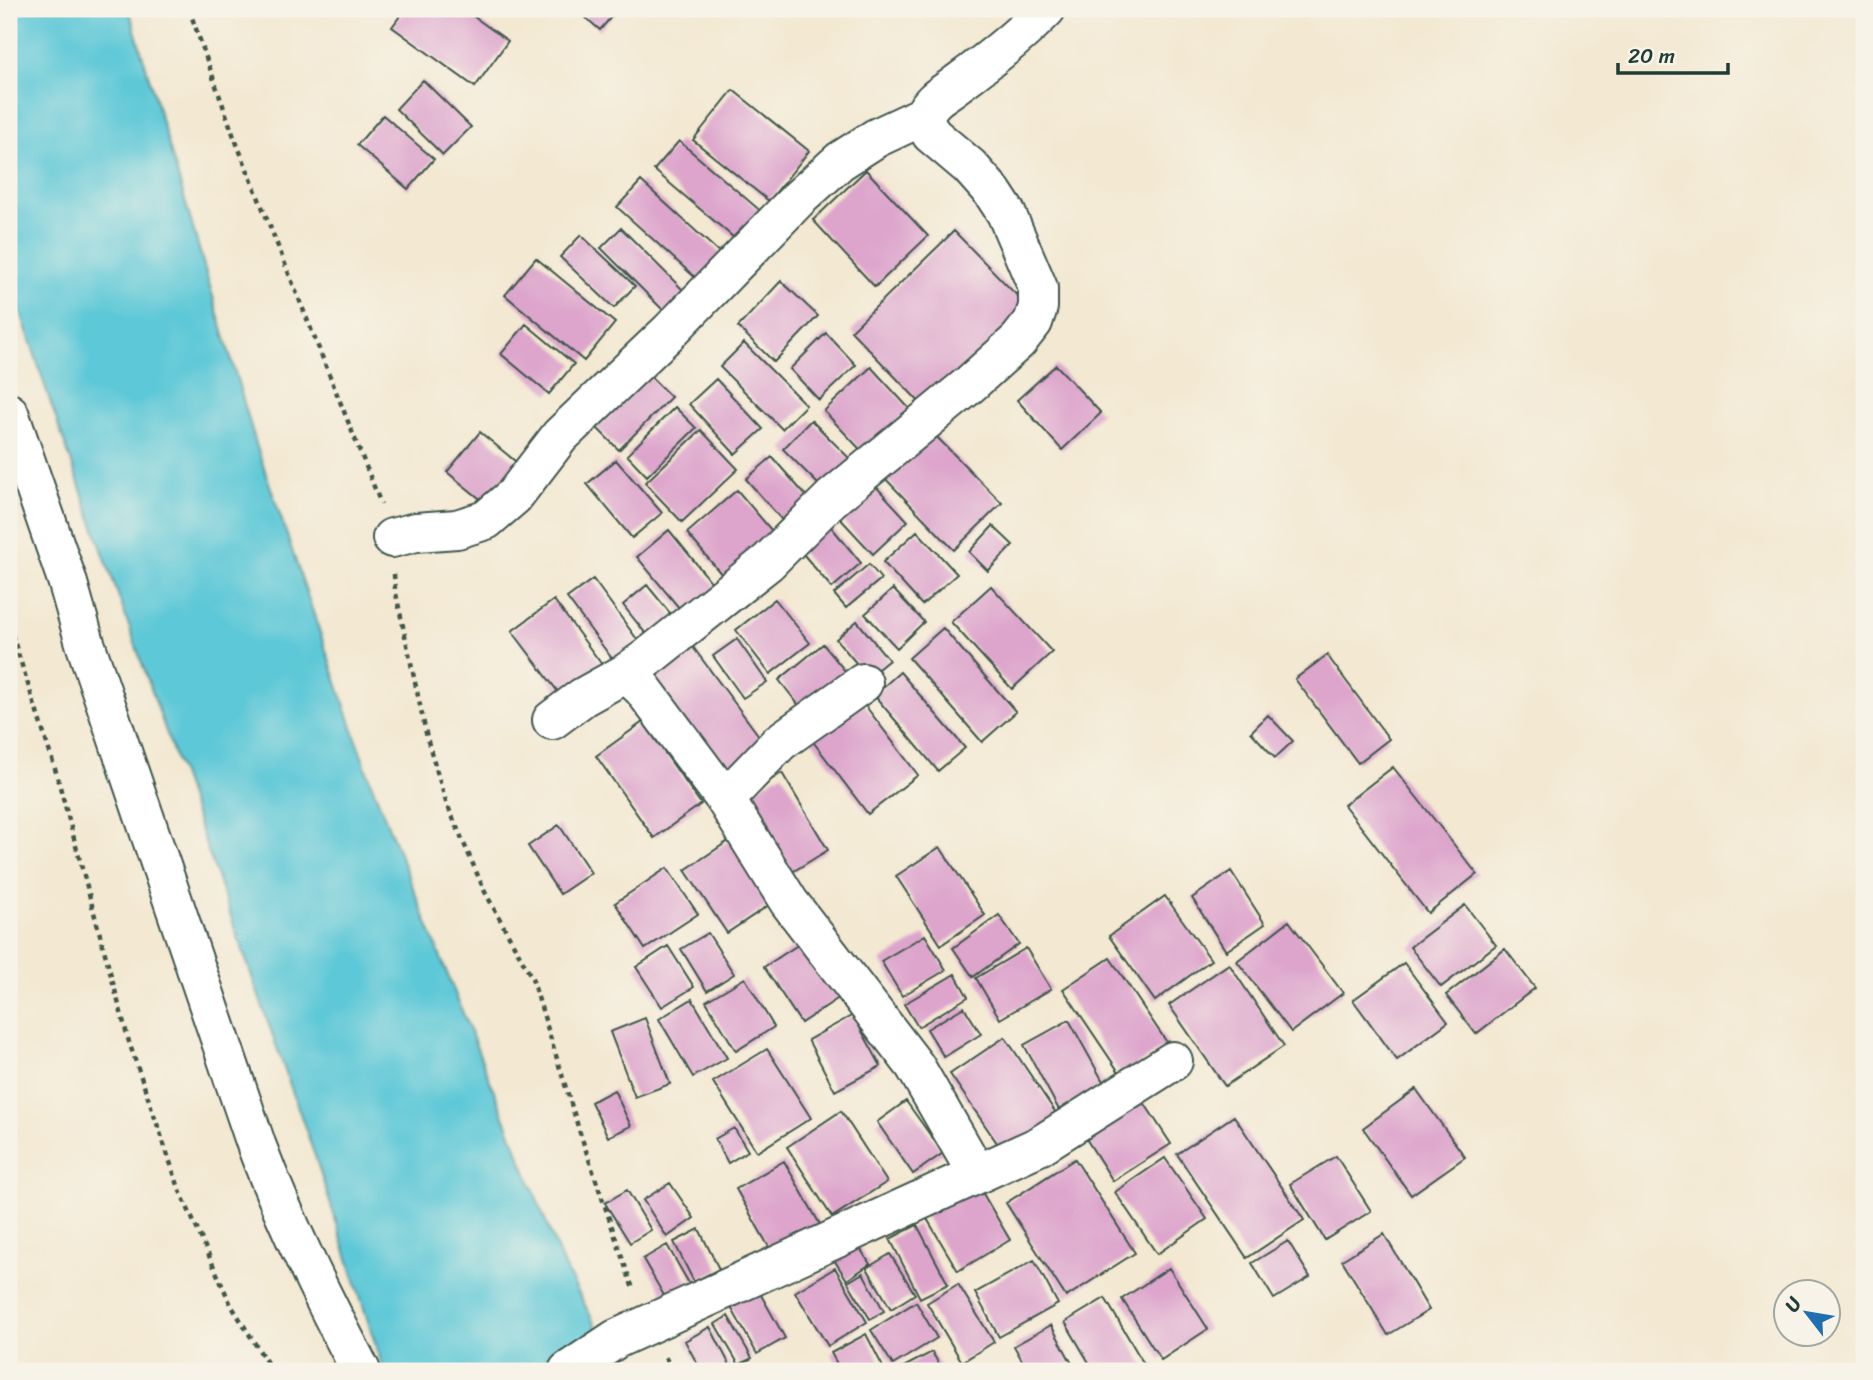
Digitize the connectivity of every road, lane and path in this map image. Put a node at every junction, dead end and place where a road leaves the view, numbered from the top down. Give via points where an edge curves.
1 (189, 9) edge
2 (1046, 9) edge
3 (923, 116) junction
4 (9, 413) edge
5 (392, 538) junction
6 (9, 625) edge
7 (626, 673) junction
8 (863, 683) dead end
9 (552, 720) dead end
10 (724, 799) junction
11 (1172, 1061) dead end
12 (977, 1174) junction
13 (631, 1332) junction
14 (272, 1371) edge
15 (361, 1371) edge
16 (568, 1371) edge
17 (674, 1371) edge

1 - 5 path via 233,134
2 - 3 street via 931,101
3 - 5 street via 840,161 798,199 560,436 514,496 486,520
3 - 7 street via 931,134 970,167 1006,213 1038,288 1033,322 1018,341 841,491 768,562
4 - 15 street via 273,1191
5 - 13 path via 396,589 427,738 446,802 485,892 533,978 580,1133
6 - 14 path via 55,772 129,1042 180,1191 231,1305
7 - 9 street
7 - 10 street
8 - 10 street via 780,742
10 - 12 street via 789,902 915,1066
11 - 12 street via 1039,1146
12 - 13 street
13 - 16 street
13 - 17 path

